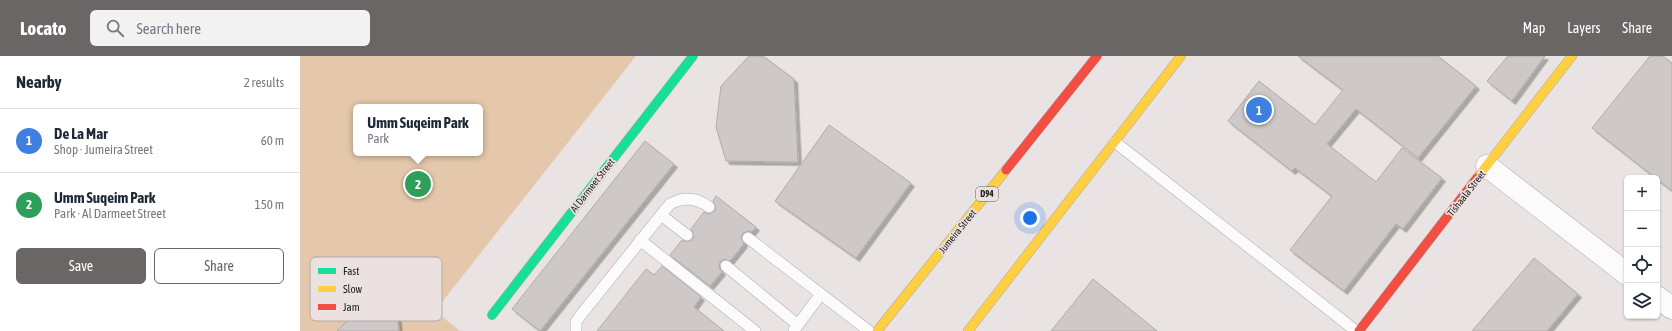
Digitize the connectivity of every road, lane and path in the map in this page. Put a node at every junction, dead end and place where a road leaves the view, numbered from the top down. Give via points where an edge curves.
1 (693, 56) edge
2 (1097, 56) edge
3 (1181, 56) edge
4 (1572, 56) edge
5 (1114, 142) junction
6 (1487, 166) junction
7 (709, 207) dead end
8 (661, 215) junction
9 (687, 235) dead end
10 (748, 238) dead end
11 (640, 240) junction
12 (726, 266) dead end
13 (1624, 272) edge
14 (821, 294) junction
15 (1660, 299) edge
16 (1672, 308) edge
17 (492, 315) dead end
18 (795, 328) edge
19 (576, 331) edge
20 (755, 331) edge
21 (869, 331) edge
22 (877, 331) edge
23 (968, 331) edge
24 (1356, 331) edge
25 (1359, 331) edge

1 - 17 main road, Al Darmeet Street
2 - 22 main road, Jumeira Street / D94
3 - 5 main road
4 - 6 main road, Tishaala Street
5 - 23 main road
5 - 24 lane
6 - 13 street
6 - 25 main road, Tishaala Street
7 - 8 lane via 694,199 678,200 670,204
8 - 9 lane
8 - 11 lane
10 - 14 lane
11 - 19 lane via 580,316 576,322
11 - 20 lane
12 - 18 lane
14 - 18 lane
14 - 21 lane
15 - 16 street

